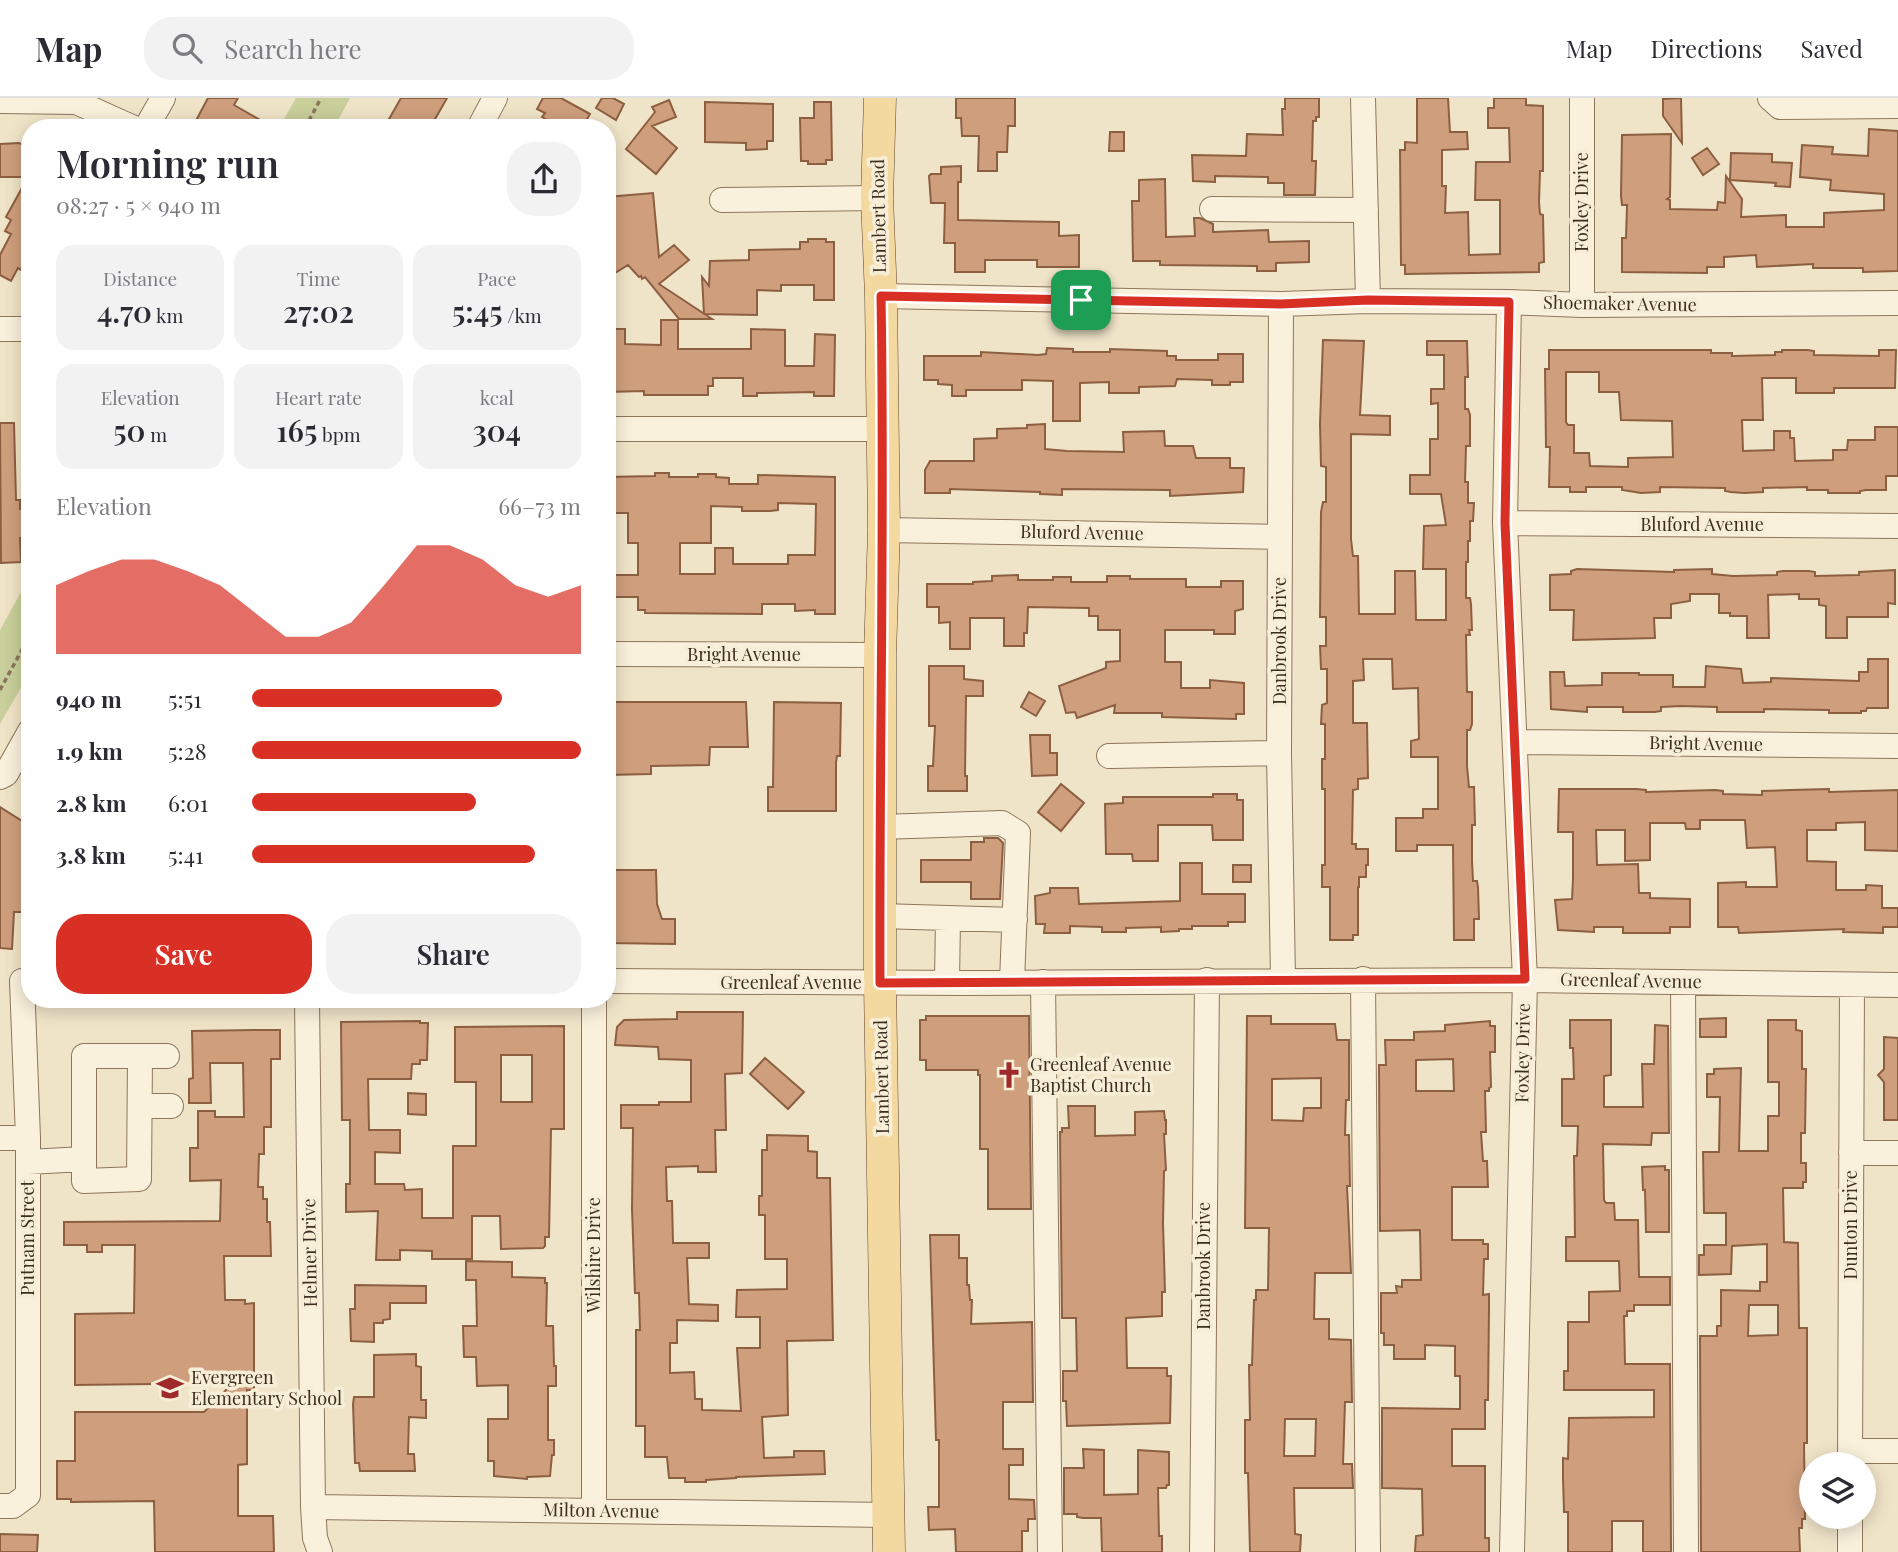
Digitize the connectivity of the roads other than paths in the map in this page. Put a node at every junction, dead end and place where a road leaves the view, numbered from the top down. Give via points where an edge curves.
1 (163, 98) edge
2 (495, 98) edge
3 (880, 98) edge
4 (1363, 98) edge
5 (1582, 98) edge
6 (1770, 98) edge
7 (0, 101) edge
8 (1898, 106) edge
9 (114, 119) edge
10 (151, 119) edge
11 (484, 119) edge
12 (877, 198) junction
13 (722, 200) dead end
14 (1212, 209) dead end
15 (1366, 210) junction
16 (881, 296) junction
17 (1368, 300) junction
18 (1509, 302) junction
19 (1898, 303) edge
20 (1281, 304) junction
21 (1582, 305) junction
22 (616, 429) edge
23 (883, 429) junction
24 (1505, 523) junction
25 (1898, 526) edge
26 (884, 530) junction
27 (1280, 537) junction
28 (616, 654) edge
29 (880, 655) junction
30 (1515, 742) junction
31 (1898, 746) edge
32 (1279, 753) junction
33 (1109, 756) dead end
34 (881, 827) junction
35 (880, 916) junction
36 (948, 918) junction
37 (1015, 920) junction
38 (1283, 979) junction
39 (1363, 979) junction
40 (1525, 979) junction
41 (1207, 980) junction
42 (17, 981) edge
43 (616, 981) edge
44 (1012, 981) junction
45 (947, 982) junction
46 (1043, 982) junction
47 (1683, 982) junction
48 (880, 983) junction
49 (1852, 985) junction
50 (1898, 985) edge
51 (307, 1008) edge
52 (594, 1008) edge
53 (140, 1056) junction
54 (167, 1056) dead end
55 (140, 1106) junction
56 (171, 1106) dead end
57 (0, 1138) edge
58 (28, 1150) junction
59 (1851, 1153) junction
60 (1898, 1153) edge
61 (84, 1159) junction
62 (1898, 1451) edge
63 (1850, 1452) edge
64 (1876, 1454) edge
65 (0, 1506) edge
66 (313, 1507) junction
67 (594, 1511) junction
68 (889, 1515) junction
69 (1850, 1529) edge
70 (320, 1552) edge
71 (889, 1552) edge
72 (1051, 1552) edge
73 (1202, 1552) edge
74 (1368, 1552) edge
75 (1512, 1552) edge
76 (1686, 1552) edge
77 (1850, 1552) edge

1 - 10 street
2 - 11 street
3 - 12 main road, Lambert Road
4 - 15 street
5 - 21 street, Foxley Drive
6 - 8 street via 1780,107
7 - 9 street via 76,102
12 - 13 street
12 - 16 main road, Lambert Road
14 - 15 street
15 - 17 street
16 - 20 street, Shoemaker Avenue
16 - 23 main road, Lambert Road
17 - 18 street, Shoemaker Avenue
17 - 20 street, Shoemaker Avenue
18 - 21 street, Shoemaker Avenue
18 - 24 street, Foxley Drive
19 - 21 street, Shoemaker Avenue
20 - 27 street, Danbrook Drive
22 - 23 street
23 - 26 main road, Lambert Road
24 - 25 street, Bluford Avenue
24 - 30 street, Foxley Drive
26 - 27 street, Bluford Avenue
26 - 29 main road, Lambert Road
27 - 32 street, Danbrook Drive
28 - 29 street, Bright Avenue
29 - 34 main road, Lambert Road
30 - 31 street, Bright Avenue
30 - 40 street, Foxley Drive
32 - 33 street
32 - 38 street, Danbrook Drive
34 - 35 main road, Lambert Road
34 - 37 street via 1010,826 1018,833 1019,842
35 - 36 street
35 - 48 main road, Lambert Road
36 - 37 street
36 - 45 street
37 - 44 street
38 - 39 street, Greenleaf Avenue
38 - 41 street, Greenleaf Avenue
39 - 40 street, Greenleaf Avenue
39 - 74 street
40 - 47 street, Greenleaf Avenue
40 - 75 street, Foxley Drive
41 - 46 street, Greenleaf Avenue
41 - 73 street, Danbrook Drive
42 - 58 street, Putnam Street
43 - 48 street, Greenleaf Avenue
44 - 45 street, Greenleaf Avenue
44 - 46 street, Greenleaf Avenue
45 - 48 street, Greenleaf Avenue
46 - 72 street
47 - 49 street, Greenleaf Avenue
47 - 76 street
48 - 68 main road, Lambert Road
49 - 50 street, Greenleaf Avenue
49 - 59 street, Dunton Drive
51 - 66 street, Helmer Drive
52 - 67 street, Wilshire Drive
53 - 54 street
53 - 55 street
53 - 61 street via 84,1056
55 - 56 street
55 - 61 street via 139,1179 85,1181
57 - 58 street
58 - 61 street
58 - 65 street, Putnam Street via 28,1495 13,1506
59 - 60 street
59 - 63 street, Dunton Drive
62 - 64 street
66 - 67 street, Milton Avenue
66 - 70 street, Helmer Drive
67 - 68 street, Milton Avenue
68 - 71 main road, Lambert Road
69 - 77 street

